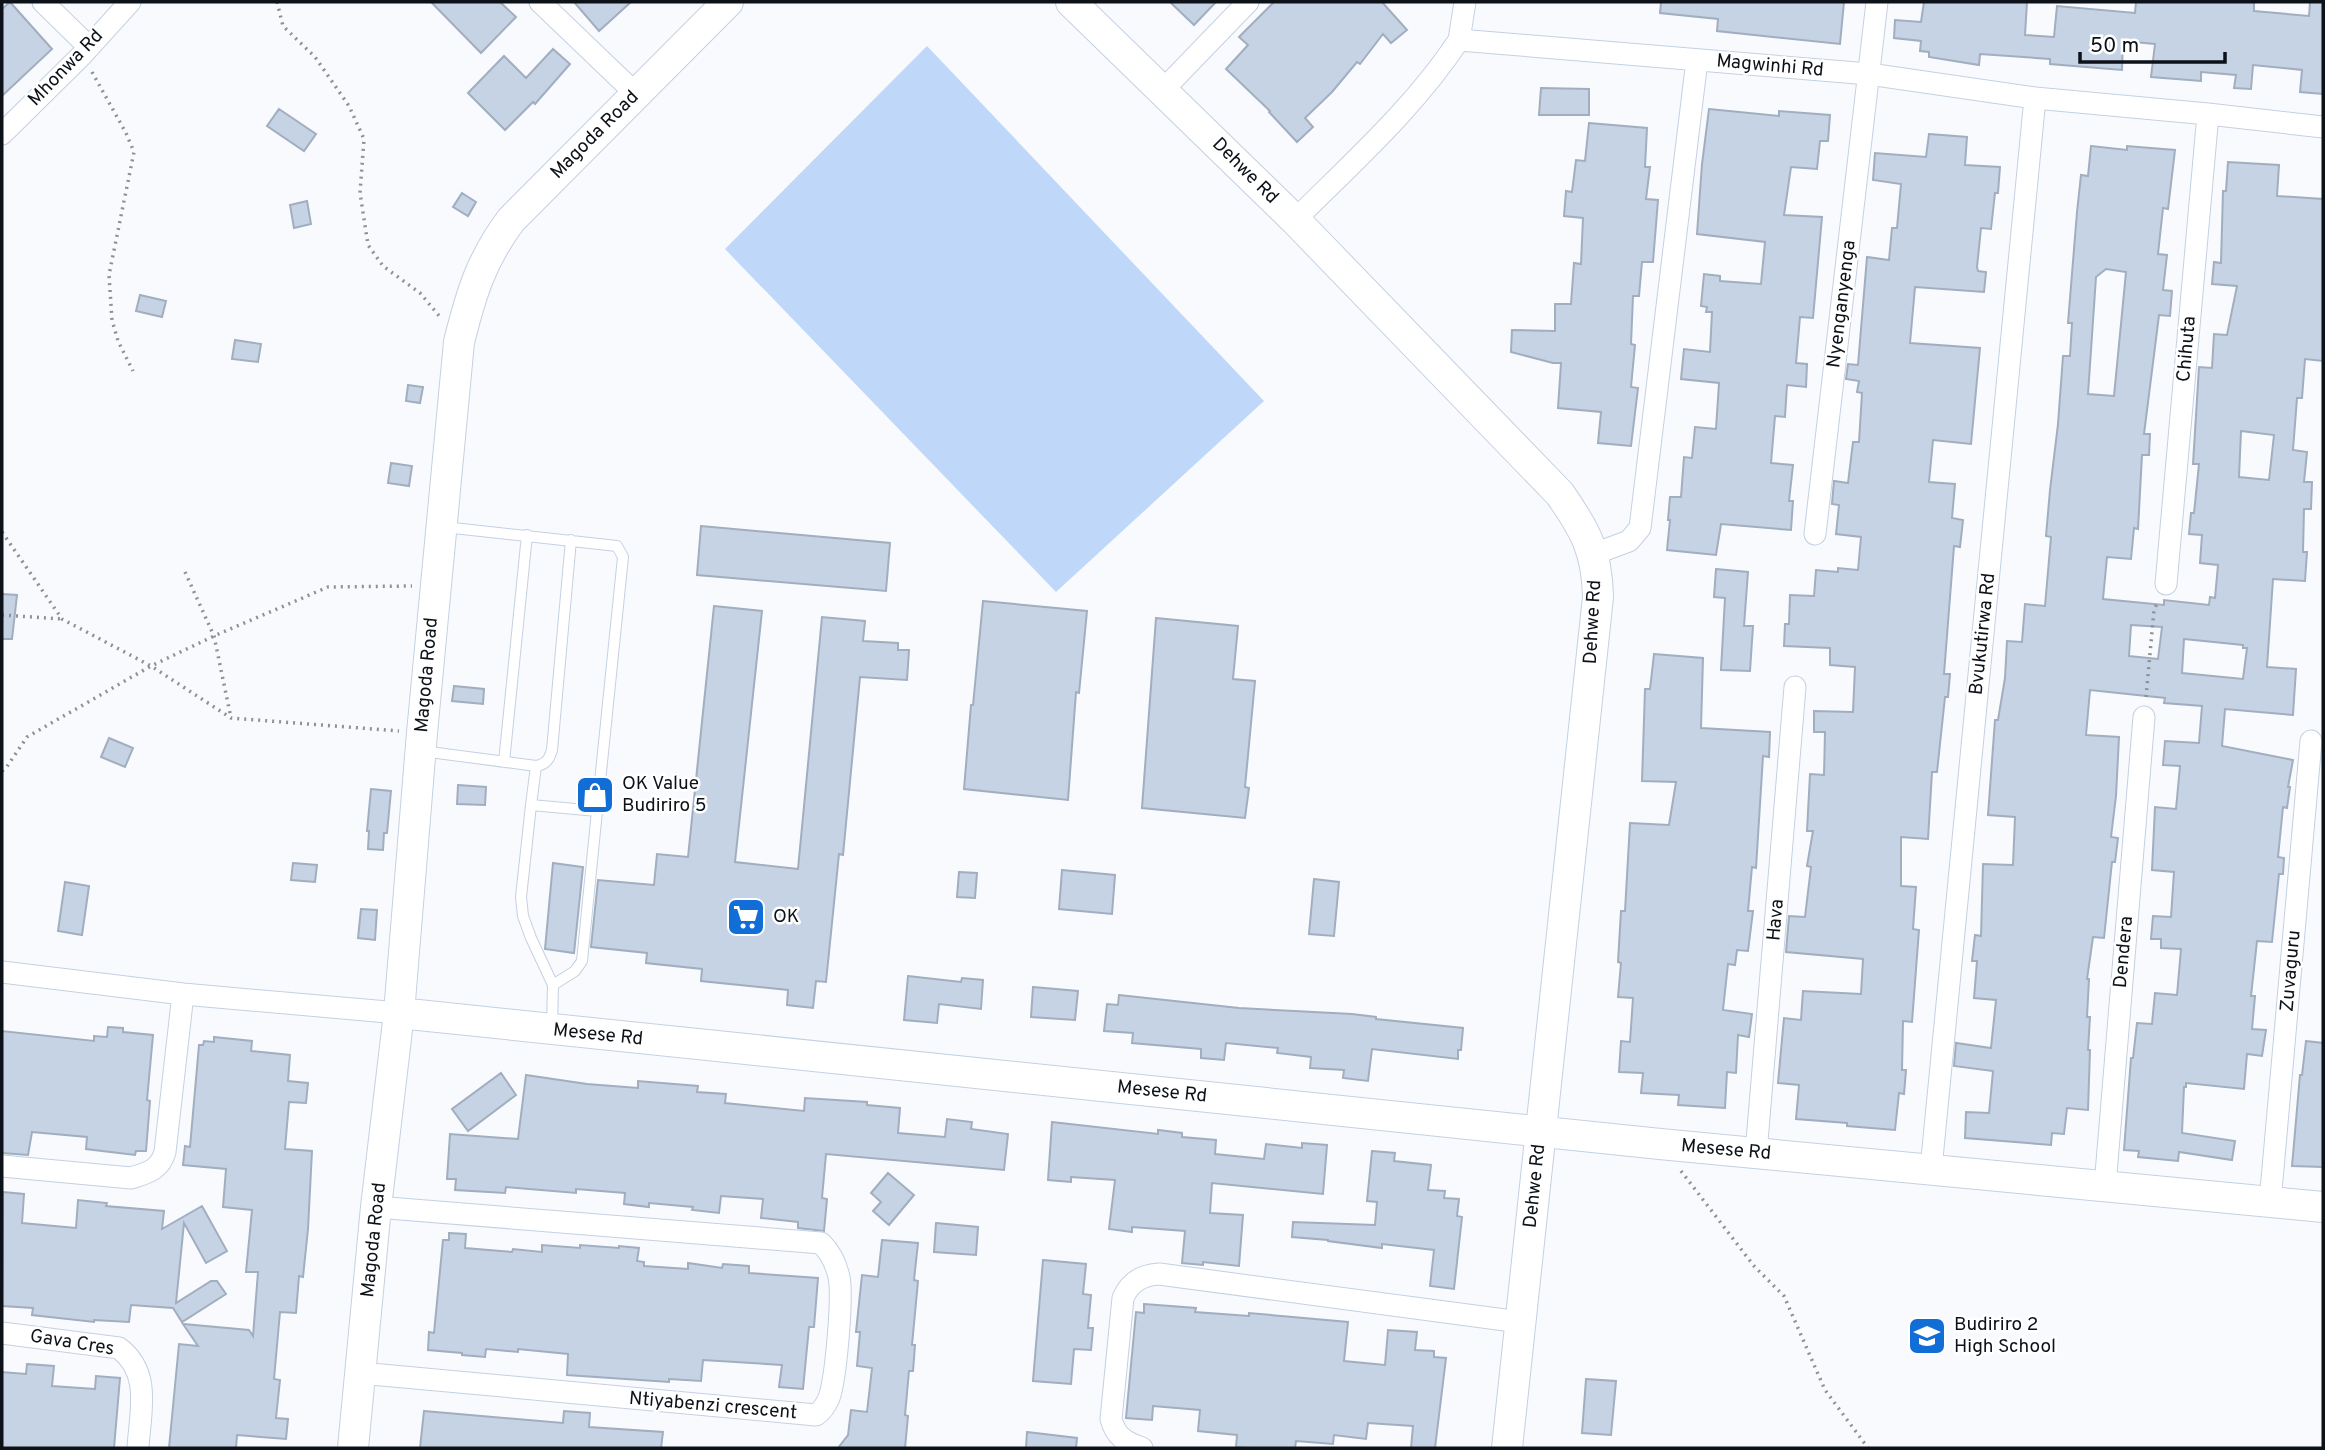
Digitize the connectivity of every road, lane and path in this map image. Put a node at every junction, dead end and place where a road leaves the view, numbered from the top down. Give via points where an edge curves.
1 (43, 2) edge
2 (130, 2) edge
3 (277, 2) edge
4 (540, 2) edge
5 (728, 2) edge
6 (1071, 2) edge
7 (1248, 2) edge
8 (1465, 2) edge
9 (1877, 2) edge
10 (1459, 40) junction
11 (85, 50) junction
12 (1698, 60) junction
13 (1869, 74) junction
14 (1163, 90) junction
15 (636, 94) junction
16 (2035, 98) junction
17 (2208, 114) junction
18 (2323, 127) edge
19 (2, 134) edge
20 (1295, 220) junction
21 (459, 342) junction
22 (133, 370) dead end
23 (442, 527) junction
24 (2, 533) edge
25 (1815, 534) dead end
26 (527, 536) junction
27 (571, 540) junction
28 (1594, 554) junction
29 (185, 572) dead end
30 (2166, 584) joint
31 (436, 586) junction
32 (2, 615) edge
33 (62, 619) junction
34 (214, 636) junction
35 (152, 666) junction
36 (1796, 687) dead end
37 (2144, 717) joint
38 (231, 718) junction
39 (2312, 741) dead end
40 (421, 742) junction
41 (504, 762) junction
42 (536, 766) junction
43 (2, 771) edge
44 (531, 805) junction
45 (597, 811) junction
46 (2, 972) edge
47 (553, 985) junction
48 (183, 994) junction
49 (399, 1013) junction
50 (552, 1030) junction
51 (1541, 1130) junction
52 (1660, 1144) junction
53 (1756, 1153) junction
54 (2, 1166) edge
55 (1931, 1169) junction
56 (2105, 1186) junction
57 (2270, 1202) junction
58 (376, 1207) junction
59 (2323, 1207) edge
60 (1520, 1322) junction
61 (2, 1333) edge
62 (360, 1373) junction
63 (138, 1448) edge
64 (353, 1448) edge
65 (1142, 1448) edge
66 (1507, 1448) edge
67 (1868, 1448) edge

1 - 11 street
2 - 11 street, Mhonwa Rd
3 - 21 path via 283,26 322,67 349,106 364,139 360,193 368,245 383,266 421,293
4 - 15 street
5 - 15 street, Magoda Road
6 - 14 street, Dehwe Rd
7 - 14 street
8 - 10 street
9 - 13 street, Nyenganyenga
10 - 12 street, Magwinhi Rd
10 - 20 street via 1440,70 1401,114
11 - 19 street, Mhonwa Rd
11 - 22 path via 134,152 109,275 112,320
12 - 13 street, Magwinhi Rd
12 - 28 street via 1640,528 1629,541
13 - 16 street, Magwinhi Rd
13 - 25 street, Nyenganyenga
14 - 20 street, Dehwe Rd
15 - 21 street, Magoda Road via 511,220 494,243 471,294
16 - 17 street, Magwinhi Rd
16 - 55 street, Bvukutirwa Rd
17 - 18 street, Magwinhi Rd
17 - 30 street, Chihuta
20 - 28 street, Dehwe Rd via 1560,494 1580,522
21 - 23 street, Magoda Road
23 - 26 lane
23 - 31 street, Magoda Road
24 - 33 path
26 - 27 lane
26 - 41 lane
27 - 42 lane via 552,750 549,759
27 - 45 lane via 617,546 623,557
28 - 51 street, Dehwe Rd via 1598,597
29 - 34 path
30 - 37 path via 2154,610
31 - 34 path via 328,587
31 - 40 street, Magoda Road
32 - 33 path
33 - 35 path
34 - 35 path
34 - 38 path
35 - 38 path
35 - 43 path via 27,737
36 - 53 street, Hava
37 - 56 street, Dendera
38 - 40 path
39 - 57 street, Zuvaguru
40 - 41 lane
40 - 49 street, Magoda Road
41 - 42 lane
42 - 44 lane
44 - 45 lane
44 - 47 lane via 523,916
45 - 47 lane via 582,961
46 - 48 street, Mesese Rd
47 - 50 lane
48 - 49 street, Mesese Rd
48 - 54 street via 160,1165 131,1178
49 - 50 street, Mesese Rd
49 - 58 street, Magoda Road
50 - 51 street, Mesese Rd
51 - 52 street, Mesese Rd
51 - 60 street, Dehwe Rd
52 - 53 street, Mesese Rd
52 - 67 path via 1754,1266 1784,1296 1825,1390
53 - 55 street, Mesese Rd
55 - 56 street, Mesese Rd
56 - 57 street, Mesese Rd
57 - 59 street, Mesese Rd
58 - 62 street, Magoda Road
58 - 62 street, Ntiyabenzi crescent via 821,1243 830,1252 841,1298 833,1380 828,1400 816,1415
60 - 65 street via 1159,1274 1140,1277 1123,1298 1111,1419 1122,1440
60 - 66 street, Dehwe Rd
61 - 63 street, Gava Cres via 119,1348 131,1357 141,1381
62 - 64 street, Magoda Road

